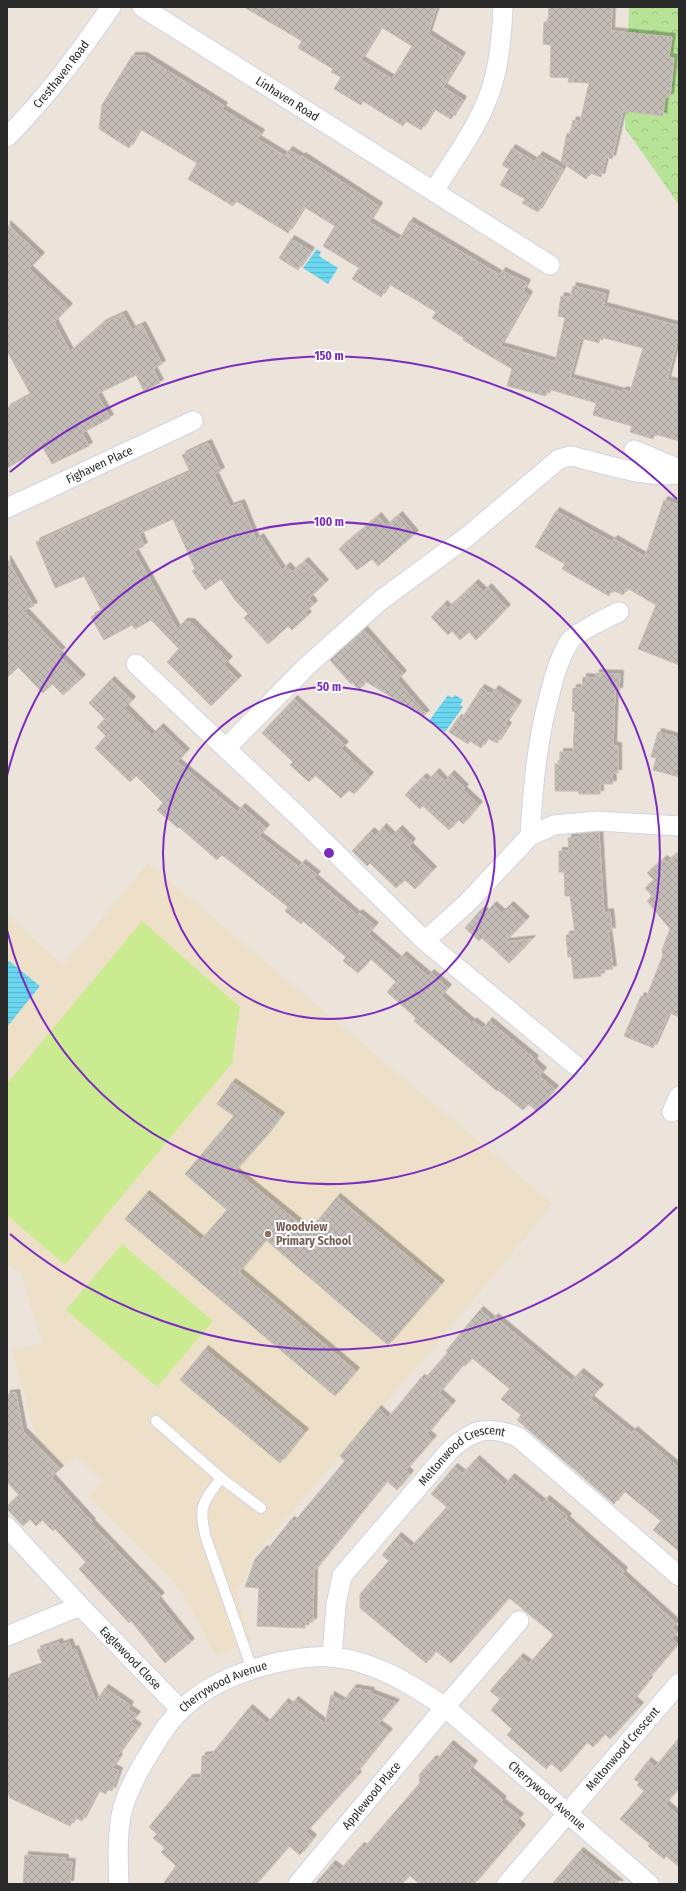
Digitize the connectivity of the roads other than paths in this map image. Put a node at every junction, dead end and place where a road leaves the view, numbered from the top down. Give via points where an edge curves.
1 (111, 7) edge
2 (142, 7) edge
3 (503, 7) edge
4 (7, 137) edge
5 (434, 190) junction
6 (550, 265) dead end
7 (193, 421) dead end
8 (634, 450) dead end
9 (679, 469) edge
10 (679, 474) edge
11 (7, 508) edge
12 (619, 612) dead end
13 (136, 664) dead end
14 (226, 748) junction
15 (679, 826) edge
16 (530, 836) junction
17 (425, 941) junction
18 (575, 1066) dead end
19 (156, 1421) dead end
20 (222, 1478) junction
21 (261, 1508) dead end
22 (7, 1527) edge
23 (679, 1576) edge
24 (80, 1606) junction
25 (519, 1621) dead end
26 (7, 1636) edge
27 (332, 1657) junction
28 (252, 1669) junction
29 (679, 1683) edge
30 (445, 1706) junction
31 (181, 1710) junction
32 (566, 1814) junction
33 (119, 1884) edge
34 (298, 1884) edge
35 (507, 1884) edge
36 (649, 1884) edge

1 - 4 street, Cresthaven Road via 72,64 34,110
2 - 5 street, Linhaven Road
3 - 5 street via 502,38 493,84 478,120
5 - 6 street, Linhaven Road
7 - 11 street, Fighaven Place
8 - 9 street
10 - 14 street via 651,474 571,456 559,459 468,536 381,600 307,666
12 - 16 street via 570,641 555,674 542,721 534,772
13 - 14 street
14 - 17 street
15 - 16 street via 598,821 554,825
16 - 17 street via 467,903
17 - 18 street
19 - 20 lane
20 - 21 lane
20 - 28 lane via 203,1503 201,1517
22 - 24 street, Eaglewood Close
23 - 27 street, Meltonwood Crescent via 518,1437 506,1432 480,1431 465,1436 450,1450 342,1576 336,1605
24 - 26 street
24 - 31 street, Eaglewood Close
25 - 30 street
27 - 28 street, Cherrywood Avenue via 282,1662
27 - 30 street, Cherrywood Avenue via 382,1670
28 - 31 street, Cherrywood Avenue via 218,1683
29 - 32 street, Meltonwood Crescent
30 - 32 street, Cherrywood Avenue
30 - 34 street, Applewood Place
31 - 33 street, Cherrywood Avenue via 135,1777 126,1800 120,1822 117,1856
32 - 35 street, Meltonwood Crescent
32 - 36 street, Cherrywood Avenue

